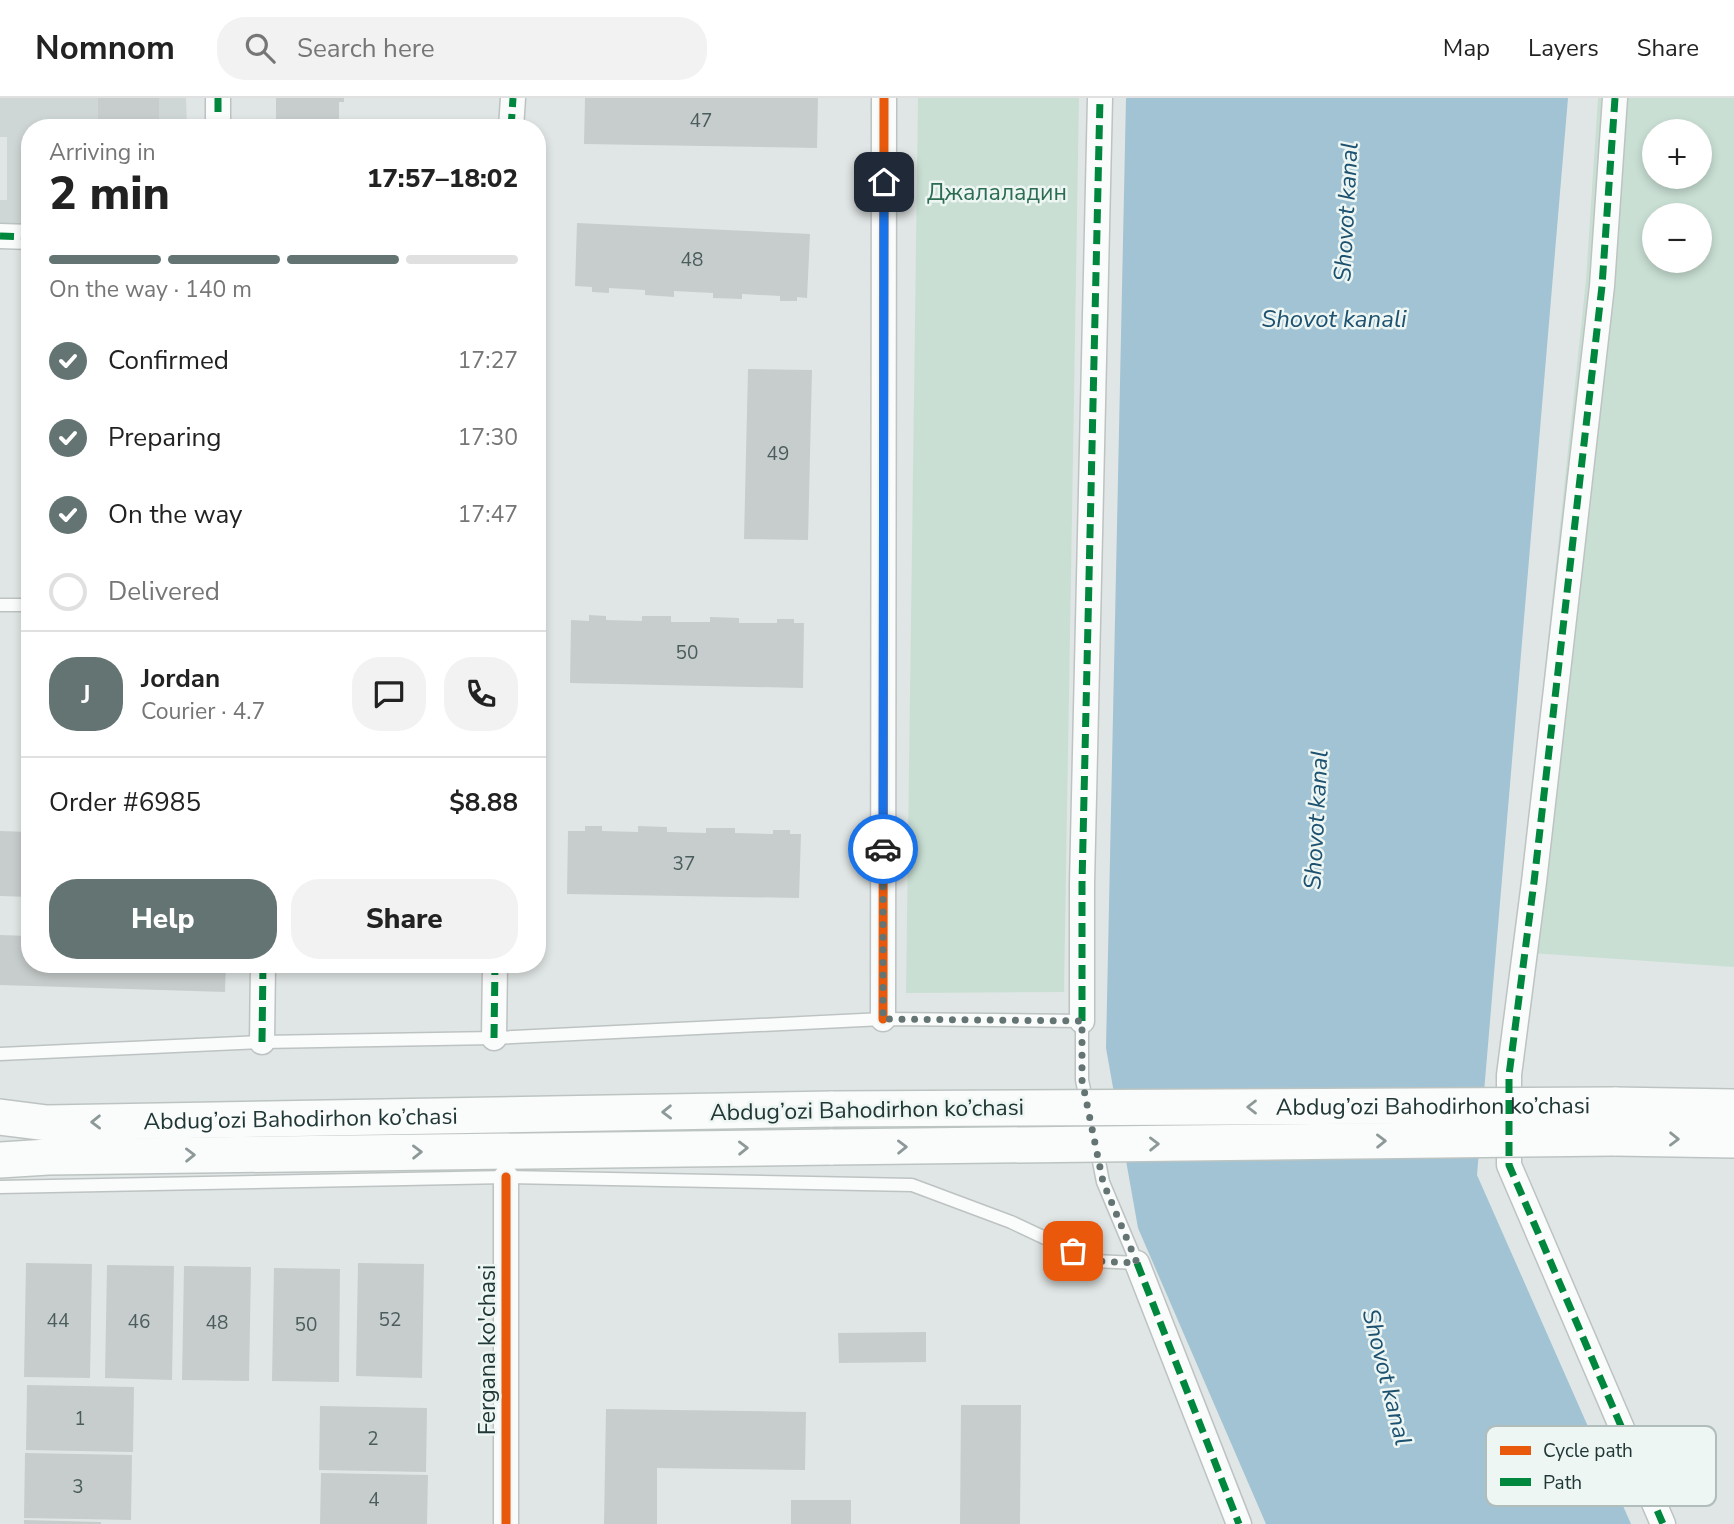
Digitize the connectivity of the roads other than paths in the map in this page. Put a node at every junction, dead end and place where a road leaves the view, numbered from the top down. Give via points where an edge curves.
1 (218, 98) edge
2 (513, 98) edge
3 (884, 98) edge
4 (1100, 98) edge
5 (1615, 98) edge
6 (218, 119) edge
7 (512, 119) edge
8 (0, 236) edge
9 (21, 237) edge
10 (0, 605) edge
11 (21, 605) edge
12 (263, 973) edge
13 (495, 973) edge
14 (883, 1019) junction
15 (1082, 1021) junction
16 (494, 1038) junction
17 (262, 1042) junction
18 (0, 1054) edge
19 (1734, 1107) edge
20 (0, 1117) edge
21 (1614, 1122) junction
22 (1734, 1140) edge
23 (0, 1160) edge
24 (506, 1177) junction
25 (0, 1187) edge
26 (1137, 1263) junction
27 (1621, 1426) edge
28 (1655, 1506) edge
29 (506, 1524) edge
30 (1239, 1524) edge
31 (1663, 1524) edge

1 - 6 street
2 - 7 street
3 - 14 street
4 - 15 street
5 - 27 street via 1602,286 1509,1075 1509,1165
8 - 9 street
10 - 11 lane
12 - 17 street
13 - 16 street
14 - 15 lane
14 - 16 lane
15 - 26 lane via 1082,1080 1103,1182
16 - 17 lane
17 - 18 lane
19 - 21 main road, Abdug’ozi Bahodirhon ko’chasi
21 -> 20 main road, Abdug’ozi Bahodirhon ko’chasi, bridge via 833,1109 47,1123
21 -> 22 main road, Abdug’ozi Bahodirhon ko’chasi
23 -> 21 main road, Abdug’ozi Bahodirhon ko’chasi, bridge via 834,1147
24 - 25 lane
24 - 26 lane via 912,1185 1011,1222 1094,1261
24 - 29 street, Fergana ko'chasi
26 - 30 street
28 - 31 street

